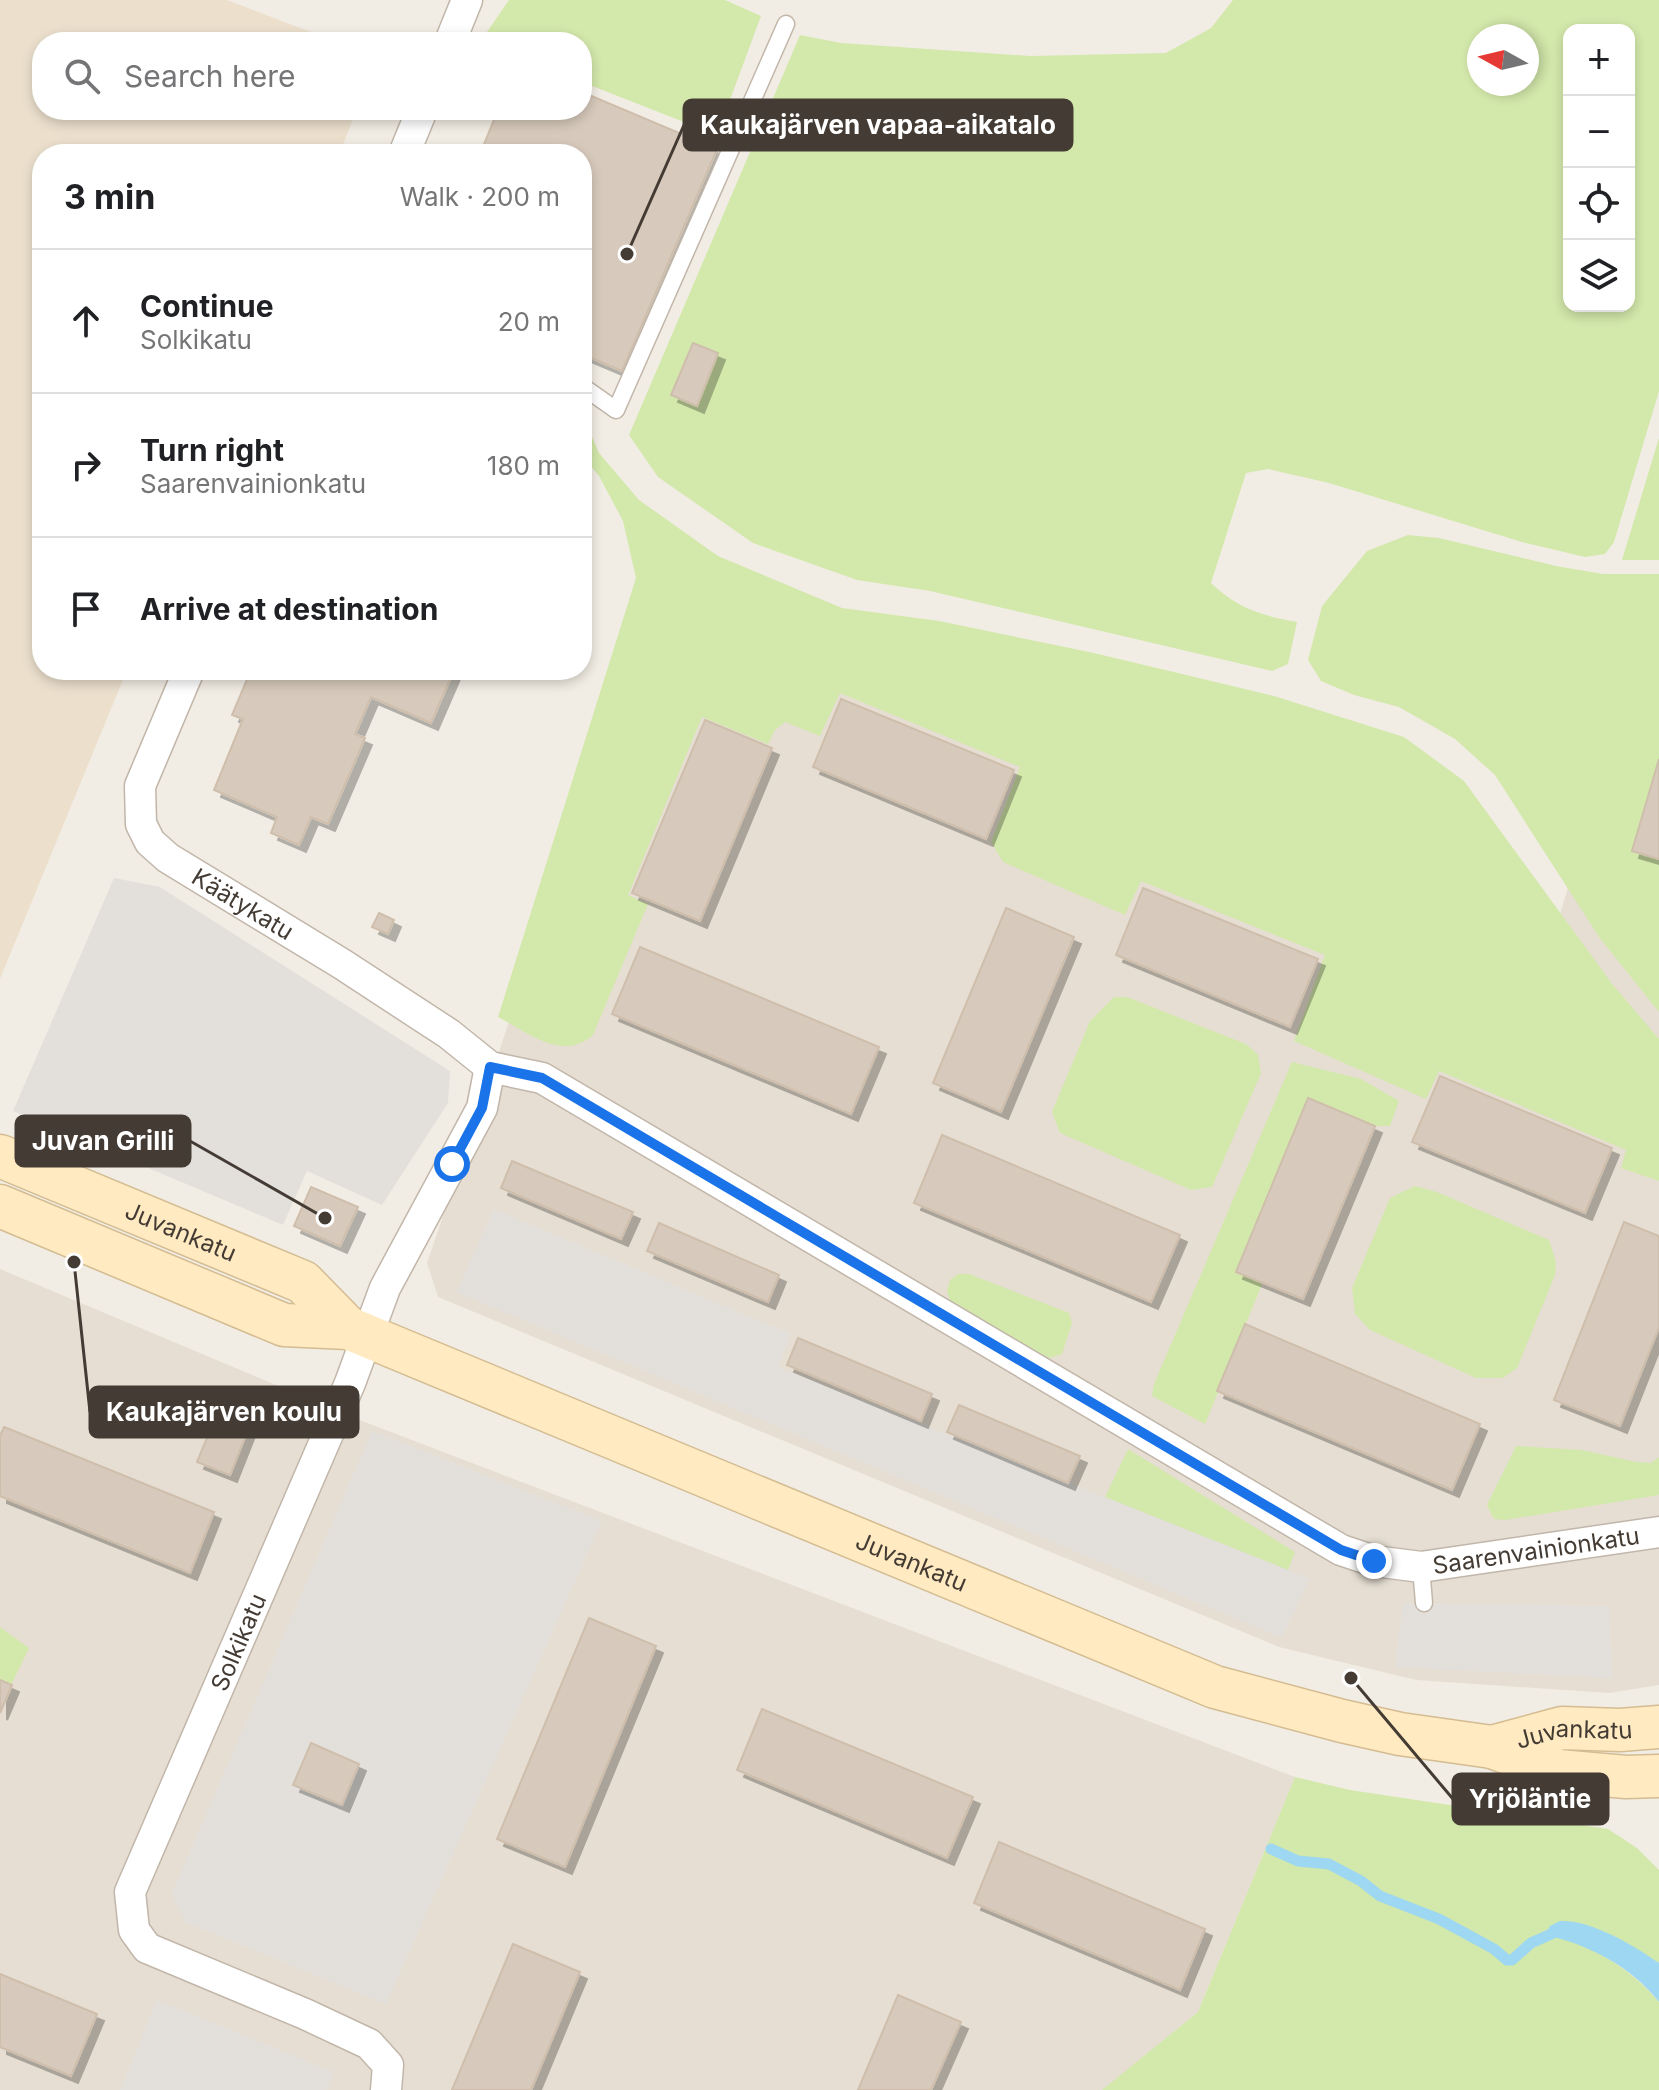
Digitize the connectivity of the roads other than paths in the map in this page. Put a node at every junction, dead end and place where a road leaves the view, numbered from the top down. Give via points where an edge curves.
1 (467, 0) edge
2 (786, 24) dead end
3 (454, 32) edge
4 (418, 120) edge
5 (408, 144) edge
6 (592, 393) edge
7 (185, 680) edge
8 (490, 1067) junction
9 (0, 1156) edge
10 (0, 1206) edge
11 (357, 1332) junction
12 (1658, 1536) edge
13 (1421, 1567) junction
14 (1424, 1603) dead end
15 (1659, 1727) edge
16 (1492, 1747) junction
17 (1659, 1776) edge
18 (386, 2090) edge

1 - 3 street
2 - 6 lane via 616,410
4 - 5 street
7 - 8 street, Käätykatu via 140,786 141,824 150,842 449,1034
8 - 11 street, Solkikatu via 482,1108
8 - 13 street, Saarenvainionkatu via 542,1078 1341,1550
9 - 11 main road, Juvankatu via 303,1282
10 - 11 main road, Juvankatu via 284,1325
11 - 16 main road, Juvankatu via 1215,1687 1400,1734
11 - 18 street, Solkikatu via 344,1397 130,1892 134,1930 147,1948 369,2044 388,2065
12 - 13 street, Saarenvainionkatu
13 - 14 lane
15 - 16 main road, Juvankatu via 1562,1728
16 - 17 main road, Juvankatu via 1558,1771

